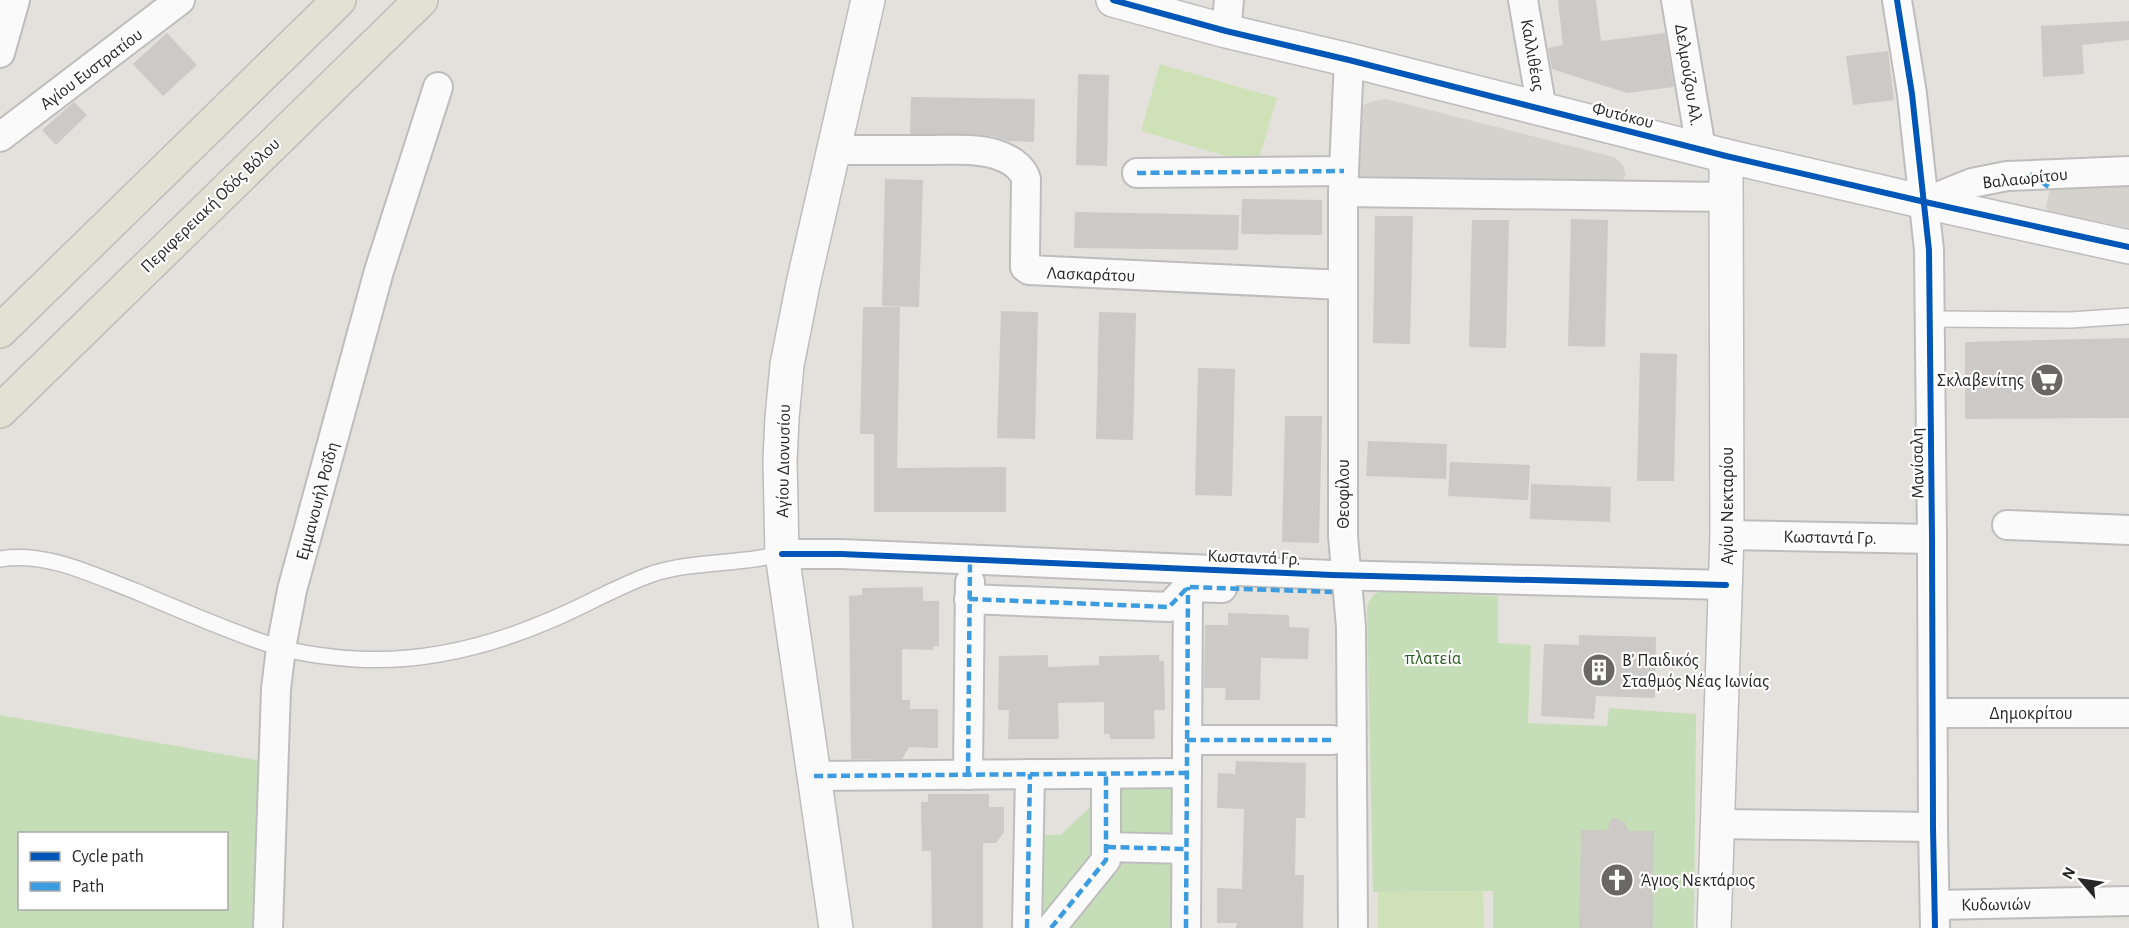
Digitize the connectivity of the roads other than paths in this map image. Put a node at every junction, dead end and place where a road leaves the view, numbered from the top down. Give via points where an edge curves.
1 (15, 0) edge
2 (180, 0) edge
3 (339, 0) edge
4 (868, 0) edge
5 (1113, 0) edge
6 (1523, 0) edge
7 (1676, 0) edge
8 (1897, 0) edge
9 (420, 2) edge
10 (1227, 16) edge
11 (0, 52) edge
12 (1348, 60) junction
13 (438, 87) dead end
14 (1542, 110) junction
15 (0, 137) edge
16 (832, 150) junction
17 (1713, 152) junction
18 (2129, 171) edge
19 (1137, 173) dead end
20 (1344, 181) junction
21 (1726, 197) junction
22 (1925, 202) junction
23 (2129, 247) edge
24 (1343, 285) junction
25 (2129, 316) edge
26 (1930, 319) junction
27 (0, 331) edge
28 (0, 411) edge
29 (2007, 525) dead end
30 (2129, 530) edge
31 (1727, 535) junction
32 (1932, 539) junction
33 (782, 554) junction
34 (0, 559) edge
35 (970, 561) junction
36 (1339, 583) junction
37 (1726, 585) junction
38 (1188, 587) junction
39 (969, 599) junction
40 (280, 648) junction
41 (1933, 713) junction
42 (2129, 713) edge
43 (1187, 740) junction
44 (1332, 740) dead end
45 (1187, 773) junction
46 (1030, 774) junction
47 (1106, 774) junction
48 (968, 775) junction
49 (814, 776) junction
50 (1717, 824) junction
51 (1933, 827) junction
52 (1107, 847) junction
53 (1186, 849) junction
54 (2129, 901) edge
55 (1935, 917) edge
56 (268, 928) edge
57 (836, 928) edge
58 (1027, 928) edge
59 (1051, 928) edge
60 (1186, 928) edge
61 (1353, 928) edge
62 (1714, 928) edge

1 - 11 street
2 - 15 street, Αγίου Ευστρατίου
3 - 27 main road
4 - 16 street, Αγίου Διονυσίου
5 - 10 street, Φυτόκου
6 - 14 street, Καλλιθέας
7 - 17 street, Δελμούζου Αλ.
8 - 22 street, Μανίσαλη
9 - 28 main road, Περιφερειακή Οδός Βόλου
10 - 12 street, Φυτόκου
12 - 14 street, Φυτόκου
12 - 20 street, Θεοφίλου
13 - 40 street, Εμμανουήλ Ροΐδη via 379,271 292,590
14 - 17 street, Φυτόκου
16 - 24 street, Λασκαράτου via 966,150 995,154 1017,165 1026,179 1025,258 1029,270
16 - 33 street, Αγίου Διονυσίου via 787,365 780,462
17 - 21 street, Αγίου Νεκταρίου
17 - 22 street, Φυτόκου
18 - 22 street, Βαλαωρίτου via 2040,181 1989,179
19 - 20 street
20 - 21 street
20 - 24 street, Θεοφίλου
21 - 31 street, Αγίου Νεκταρίου
22 - 23 street, Φυτόκου
22 - 26 street, Μανίσαλη
24 - 36 street, Θεοφίλου via 1343,536
25 - 26 lane via 2071,320
26 - 32 street, Μανίσαλη
29 - 30 street
31 - 32 street, Κωσταντά Γρ.
31 - 37 street, Αγίου Νεκταρίου
32 - 41 street, Μανίσαλη
33 - 35 street, Κωσταντά Γρ.
33 - 40 lane via 693,564 651,575 551,620 457,651 357,659
33 - 49 street, Αγίου Διονυσίου
34 - 40 lane via 48,560
35 - 36 street, Κωσταντά Γρ.
35 - 39 street
36 - 37 street, Κωσταντά Γρ.
36 - 38 street
36 - 61 street, Θεοφίλου via 1351,627
37 - 50 street, Αγίου Νεκταρίου
38 - 39 street via 1169,607
38 - 43 street
39 - 48 street
40 - 56 street, Εμμανουήλ Ροΐδη
41 - 42 street, Δημοκρίτου
41 - 51 street, Μανίσαλη
43 - 44 street
43 - 45 street
45 - 47 street
45 - 53 street
46 - 47 street
46 - 48 street
46 - 58 street
47 - 52 street
48 - 49 street
49 - 57 street, Αγίου Διονυσίου
50 - 51 street
50 - 62 street, Αγίου Νεκταρίου
51 - 55 street, Μανίσαλη
52 - 53 street
52 - 59 street via 1106,860
53 - 60 street
54 - 55 street, Κυδωνιών

